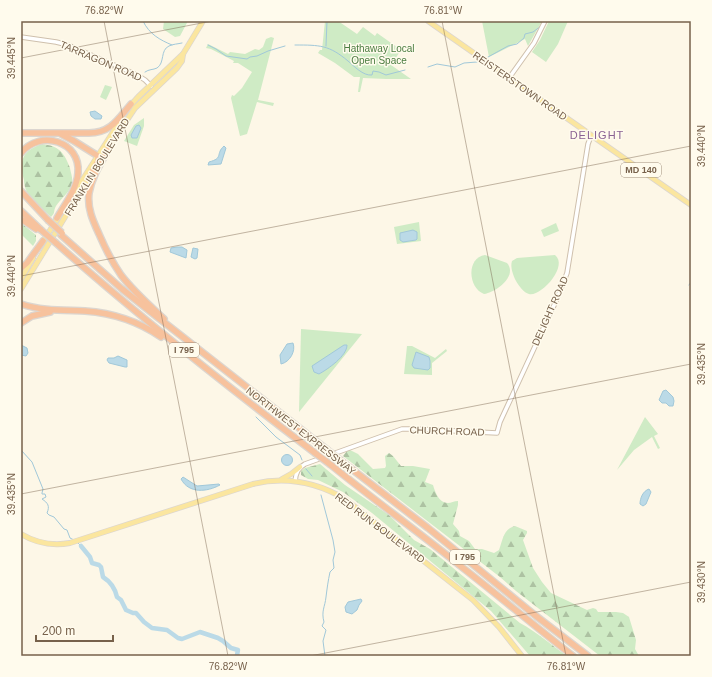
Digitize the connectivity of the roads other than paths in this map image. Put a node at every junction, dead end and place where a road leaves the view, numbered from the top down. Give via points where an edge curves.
1 (203, 21) edge
2 (428, 21) edge
3 (545, 21) edge
4 (21, 36) edge
5 (509, 78) junction
6 (152, 88) junction
7 (131, 104) junction
8 (21, 132) edge
9 (56, 133) junction
10 (591, 136) junction
11 (109, 148) junction
12 (21, 153) edge
13 (98, 156) junction
14 (88, 179) junction
15 (21, 191) edge
16 (21, 198) edge
17 (691, 205) edge
18 (21, 211) edge
19 (57, 218) junction
20 (21, 219) edge
21 (47, 221) junction
22 (41, 231) junction
23 (43, 242) junction
24 (21, 268) edge
25 (21, 279) edge
26 (21, 289) edge
27 (21, 304) edge
28 (71, 311) junction
29 (21, 323) edge
30 (207, 358) junction
31 (226, 384) junction
32 (497, 433) joint
33 (300, 467) junction
34 (279, 480) junction
35 (295, 481) junction
36 (21, 534) edge
37 (522, 656) edge
38 (573, 656) edge
39 (588, 656) edge

1 - 6 main road, FRANKLIN BOULEVARD via 177,68
2 - 5 main road, REISTERSTOWN ROAD / MD 140
3 - 5 street
4 - 6 street, TARRAGON ROAD via 68,46 137,75
5 - 10 main road, REISTERSTOWN ROAD / MD 140
6 - 7 main road, FRANKLIN BOULEVARD
6 - 11 main road, FRANKLIN BOULEVARD via 135,108
7 - 9 highway via 113,125 104,131
7 - 13 main road, FRANKLIN BOULEVARD
8 - 9 highway
9 - 13 highway
10 - 17 main road, REISTERSTOWN ROAD / MD 140
10 - 32 street, DELIGHT ROAD via 568,274
11 - 14 main road, FRANKLIN BOULEVARD
11 - 30 highway via 94,178 89,197 92,217 103,244 128,283
12 - 19 highway via 34,142 48,140 63,144 74,155 79,170 78,179
13 - 14 highway via 99,159
13 - 19 main road, FRANKLIN BOULEVARD
14 - 26 main road, FRANKLIN BOULEVARD
15 - 21 highway
16 - 21 highway, NORTHWEST EXPRESSWAY / I 795
18 - 22 highway, NORTHWEST EXPRESSWAY / I 795
19 - 23 main road, FRANKLIN BOULEVARD
20 - 22 highway
21 - 30 highway, NORTHWEST EXPRESSWAY / I 795, bridge via 122,289
22 - 31 highway, NORTHWEST EXPRESSWAY / I 795, bridge via 150,324
23 - 24 highway
23 - 25 main road, FRANKLIN BOULEVARD
27 - 28 highway via 35,308
28 - 29 highway via 42,313
28 - 31 highway via 109,314 141,325
30 - 39 highway, NORTHWEST EXPRESSWAY / I 795, bridge via 428,528
31 - 38 highway, NORTHWEST EXPRESSWAY / I 795, bridge
32 - 33 street, CHURCH ROAD via 402,429
33 - 34 main road
33 - 35 street
34 - 35 main road, RED RUN BOULEVARD
34 - 36 main road, RED RUN BOULEVARD via 259,482 74,543 48,544
35 - 37 main road, RED RUN BOULEVARD via 326,489 357,508 472,600 499,627

